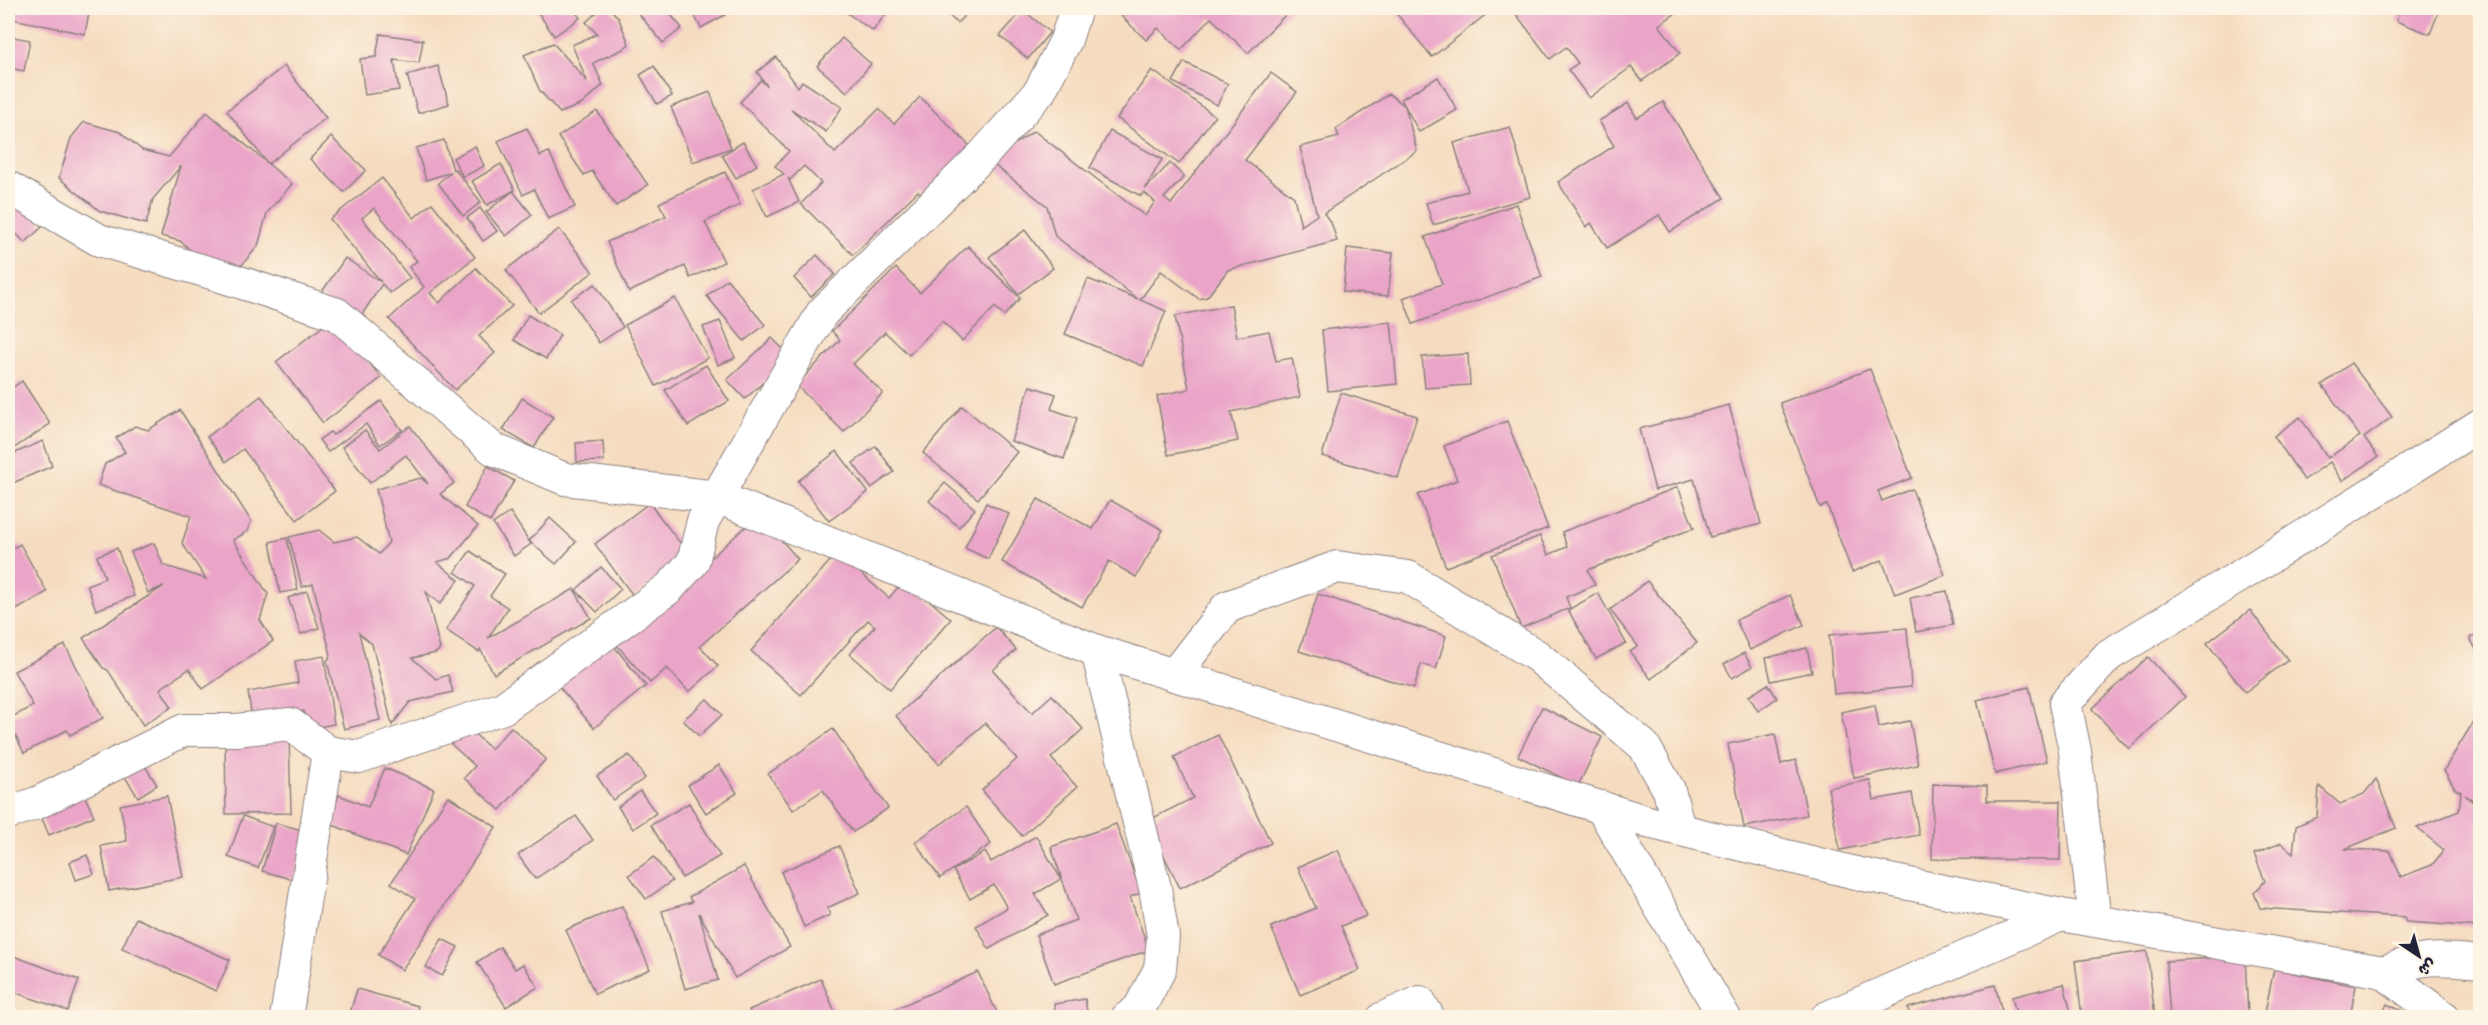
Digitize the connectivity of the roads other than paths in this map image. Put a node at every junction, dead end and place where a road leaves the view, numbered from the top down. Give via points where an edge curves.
1 (1076, 8) edge
2 (8, 187) edge
3 (2481, 425) edge
4 (717, 497) junction
5 (1097, 651) junction
6 (1174, 675) junction
7 (328, 752) junction
8 (1600, 807) junction
9 (8, 813) edge
10 (1679, 829) junction
11 (2061, 915) junction
12 (2095, 921) junction
13 (2481, 962) edge
14 (2383, 972) junction
15 (286, 1017) edge
16 (1127, 1017) edge
17 (1383, 1017) edge
18 (1429, 1017) edge
19 (1725, 1017) edge
20 (1826, 1017) edge
21 (2445, 1017) edge

1 - 4 street via 1066,40 1040,91 982,156 822,313
2 - 4 street via 99,240 337,315 493,449 565,478
3 - 12 street via 2109,655 2065,703 2075,751
4 - 5 street
4 - 7 street via 703,521 693,562 669,588 503,708 359,757
5 - 6 street
5 - 16 street via 1155,888 1163,937 1160,969 1139,1009
6 - 8 street
6 - 10 street via 1227,607 1337,567 1408,577 1537,656 1644,746 1669,790
7 - 9 street via 290,724 184,730 37,803
7 - 15 street
8 - 10 street
8 - 19 street
10 - 11 street via 1860,874
11 - 12 street
11 - 20 street
12 - 14 street
13 - 14 street via 2435,957
14 - 21 street
17 - 18 street via 1420,1002

